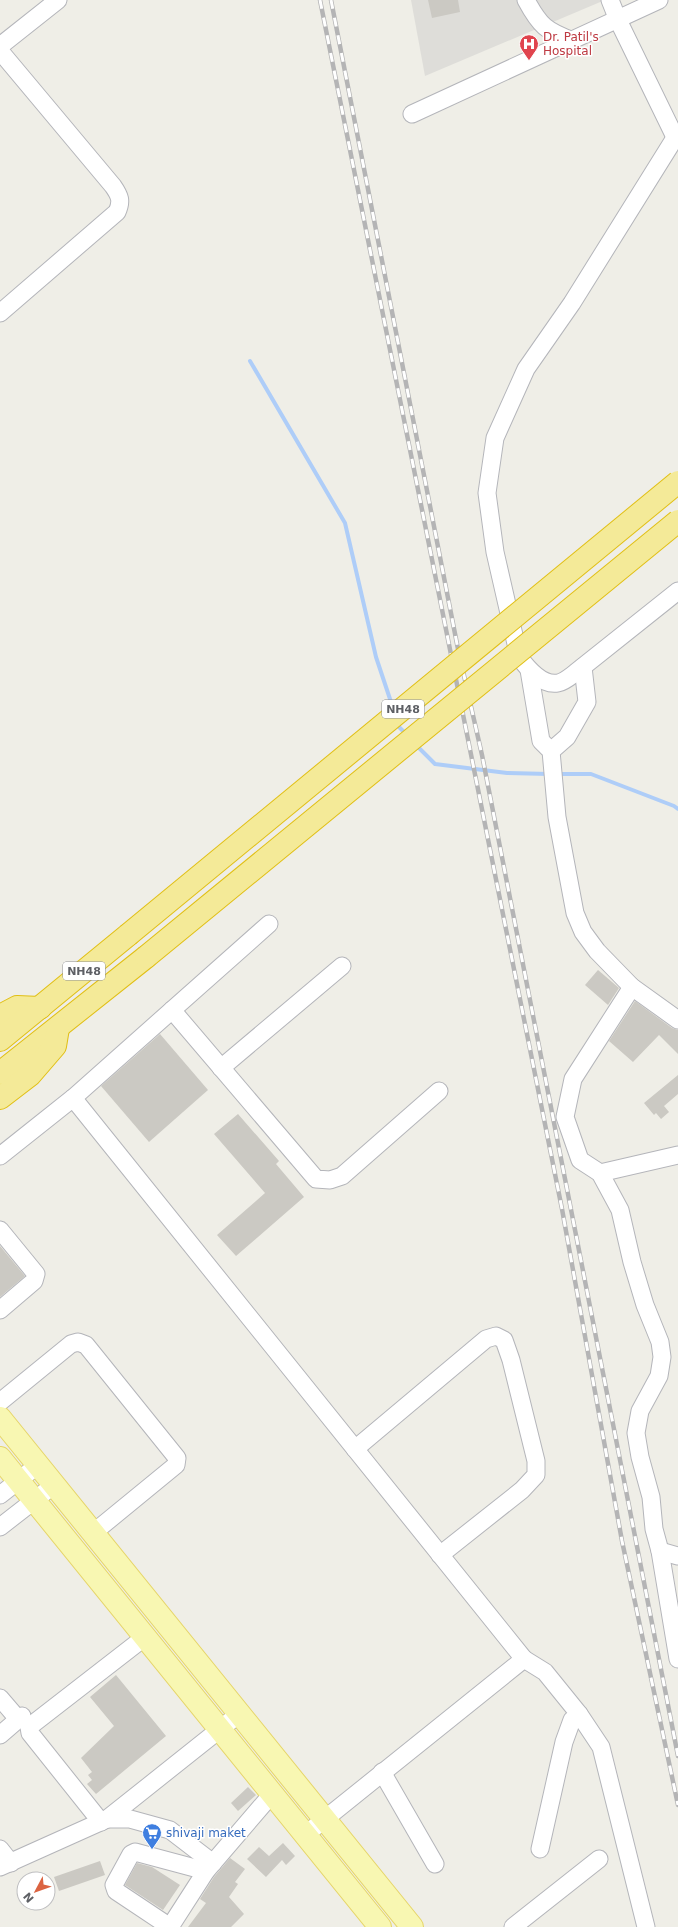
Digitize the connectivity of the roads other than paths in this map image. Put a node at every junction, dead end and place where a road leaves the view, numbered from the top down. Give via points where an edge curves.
1 (58, 0) edge
2 (526, 0) edge
3 (610, 0) edge
4 (660, 0) edge
5 (618, 20) junction
6 (573, 41) junction
7 (0, 46) edge
8 (0, 51) edge
9 (412, 114) dead end
10 (676, 135) edge
11 (0, 313) edge
12 (678, 482) edge
13 (678, 521) edge
14 (678, 592) edge
15 (583, 667) junction
16 (529, 670) junction
17 (550, 754) junction
18 (269, 924) dead end
19 (342, 966) dead end
20 (632, 986) junction
21 (40, 1008) junction
22 (172, 1010) junction
23 (0, 1016) edge
24 (678, 1020) edge
25 (58, 1027) junction
26 (1, 1039) edge
27 (221, 1068) junction
28 (0, 1073) edge
29 (439, 1091) dead end
30 (0, 1098) edge
31 (73, 1098) junction
32 (678, 1155) edge
33 (0, 1156) edge
34 (600, 1172) junction
35 (0, 1230) edge
36 (0, 1310) edge
37 (0, 1402) edge
38 (0, 1418) edge
39 (355, 1450) junction
40 (0, 1458) edge
41 (38, 1465) junction
42 (18, 1480) junction
43 (54, 1485) junction
44 (0, 1495) edge
45 (34, 1500) junction
46 (0, 1527) edge
47 (93, 1533) junction
48 (660, 1551) junction
49 (440, 1554) junction
50 (678, 1556) edge
51 (145, 1637) junction
52 (524, 1659) junction
53 (678, 1659) edge
54 (0, 1698) edge
55 (239, 1714) junction
56 (579, 1714) junction
57 (220, 1729) junction
58 (0, 1735) edge
59 (382, 1772) junction
60 (272, 1794) junction
61 (325, 1819) junction
62 (104, 1820) junction
63 (305, 1835) junction
64 (0, 1849) edge
65 (540, 1849) dead end
66 (599, 1859) dead end
67 (435, 1864) dead end
68 (5, 1865) edge
69 (204, 1867) junction
70 (167, 1925) edge
71 (409, 1926) edge
72 (380, 1927) edge
73 (512, 1927) edge
74 (646, 1927) edge

1 - 7 street
2 - 6 street via 536,18 550,32
3 - 5 street
4 - 5 street
5 - 6 street
5 - 10 street
6 - 9 street
8 - 11 street via 113,186 121,203 117,212
10 - 16 street via 572,303 526,369 495,438 487,493 495,552 519,657
12 - 21 highway, NH48, bridge
13 - 25 highway, NH48, bridge via 146,958
14 - 15 street
15 - 16 street via 558,683 544,681
15 - 17 street via 588,702 567,737
16 - 17 street via 541,741
17 - 20 street via 557,817 575,913 583,932 596,951
18 - 22 street
19 - 27 street
20 - 24 street
20 - 34 street via 573,1079 565,1117 580,1160
21 - 23 highway via 17,1007
21 - 26 highway, NH48
22 - 27 street
22 - 31 street
25 - 28 highway, NH48
25 - 30 highway via 55,1046 30,1075
27 - 29 street via 316,1179 330,1180 342,1176
31 - 33 street
31 - 39 street
32 - 34 street
34 - 48 street via 620,1210 645,1305 660,1342 662,1357 659,1376 640,1411 636,1433
35 - 36 street via 36,1274 34,1282
37 - 47 street via 71,1344 78,1342 86,1345 177,1458 176,1465
38 - 41 main road
39 - 49 street
39 - 49 street via 486,1339 496,1336 504,1340 536,1461 536,1475 522,1490
40 - 42 main road
41 - 42 street
41 - 43 main road
42 - 44 street
42 - 45 main road
43 - 45 street
43 - 47 main road
45 - 46 street
45 - 51 main road
47 - 55 main road
48 - 50 street
48 - 53 street
49 - 52 street
51 - 57 main road
51 - 62 street via 29,1727 30,1733
52 - 56 street via 545,1672
52 - 59 street
54 - 58 street via 20,1717
55 - 57 street
55 - 61 main road
56 - 65 street via 572,1720 564,1742
56 - 74 street via 601,1747
57 - 60 main road
57 - 62 street
59 - 61 street
59 - 67 street
60 - 63 main road
60 - 69 street
61 - 63 street
61 - 71 main road
62 - 68 street
62 - 69 street via 130,1819 170,1830
63 - 72 main road
64 - 68 street
66 - 73 street
69 - 70 street
69 - 70 street via 135,1852 131,1854 114,1885 116,1891

